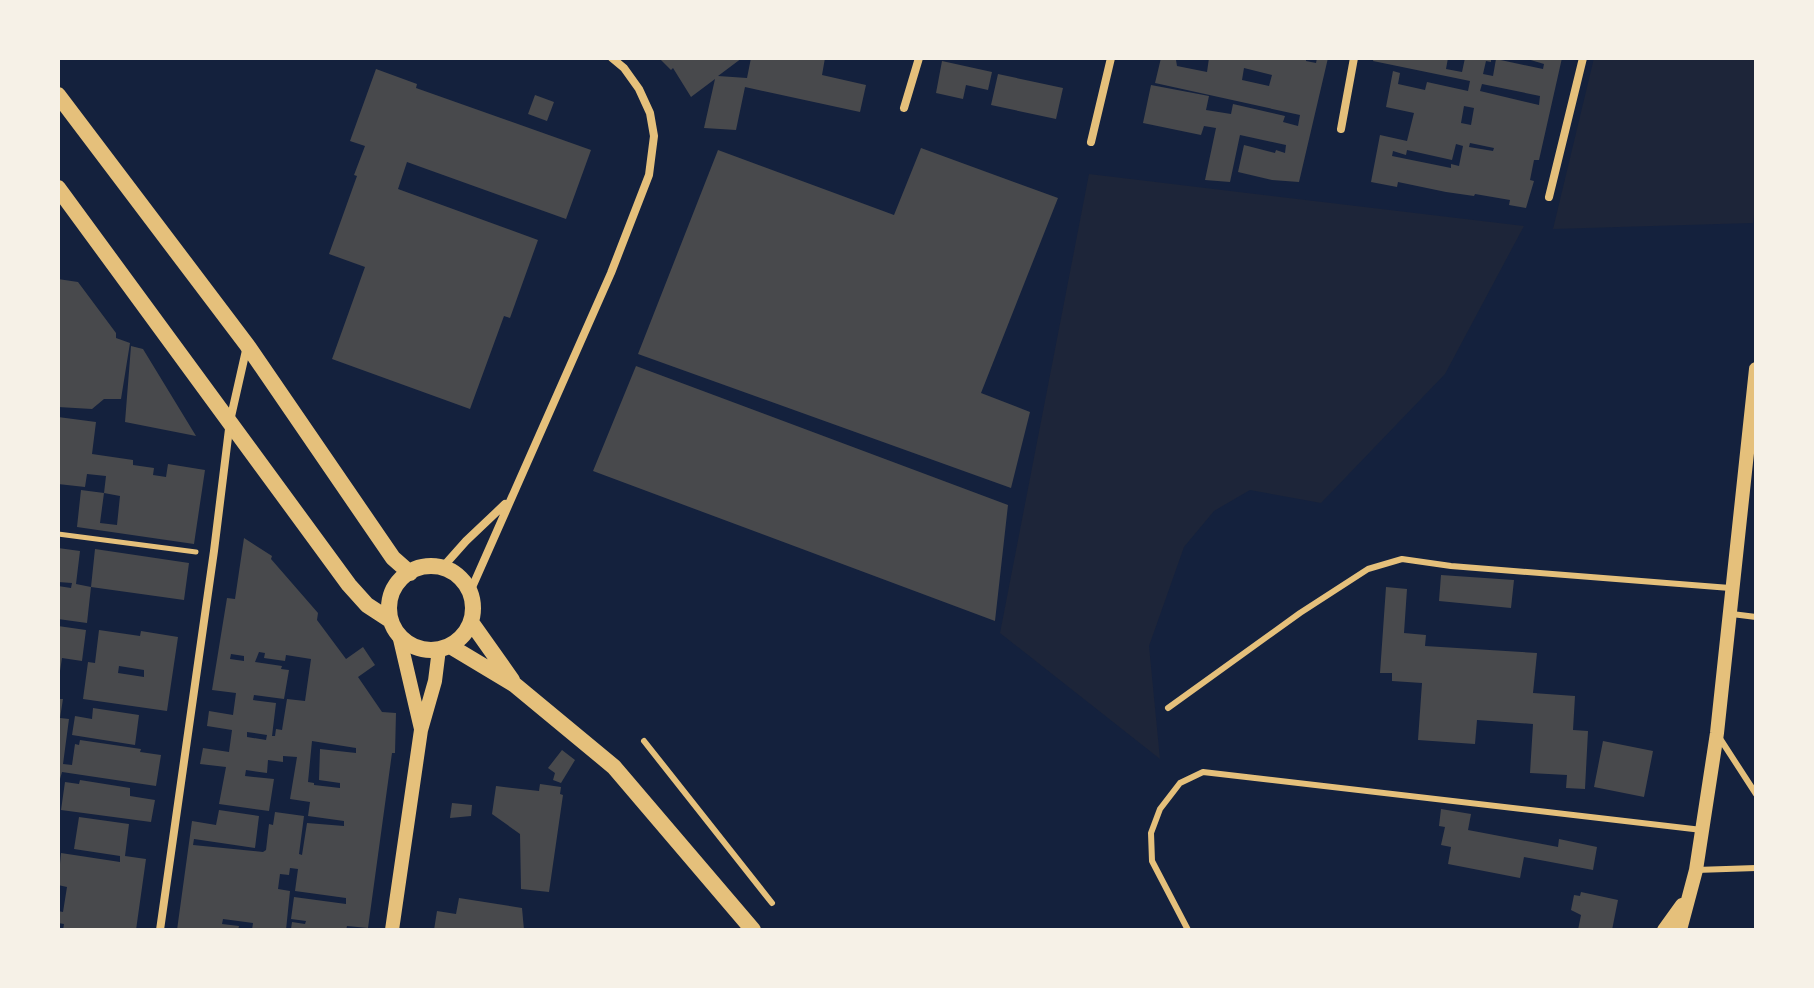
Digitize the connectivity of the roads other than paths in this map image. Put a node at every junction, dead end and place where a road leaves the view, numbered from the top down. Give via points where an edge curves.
1 (612, 58) edge
2 (919, 58) edge
3 (1111, 58) edge
4 (1354, 58) edge
5 (1583, 58) edge
6 (58, 95) edge
7 (904, 108) dead end
8 (1341, 129) dead end
9 (1091, 142) dead end
10 (58, 188) edge
11 (1549, 197) dead end
12 (247, 345) junction
13 (1756, 369) edge
14 (230, 421) junction
15 (509, 501) junction
16 (442, 568) junction
17 (410, 573) junction
18 (1732, 588) junction
19 (470, 592) junction
20 (1730, 614) junction
21 (1756, 617) edge
22 (471, 622) junction
23 (394, 628) junction
24 (444, 648) junction
25 (515, 685) junction
26 (1168, 708) dead end
27 (421, 730) junction
28 (1717, 733) junction
29 (644, 741) dead end
30 (1756, 794) edge
31 (1702, 830) junction
32 (1756, 868) edge
33 (1696, 870) junction
34 (1687, 898) junction
35 (772, 903) dead end
36 (160, 930) edge
37 (392, 930) edge
38 (753, 930) edge
39 (1188, 930) edge
40 (1664, 930) edge
41 (1680, 930) edge

1 - 15 street via 639,89 650,113 654,136 649,175
2 - 7 street
3 - 9 street
4 - 8 street
5 - 11 street
6 - 12 main road
10 - 14 main road
12 - 14 street
12 - 17 main road via 393,558
13 - 18 street
14 - 23 main road via 349,585
14 - 36 street
15 - 16 street
15 - 19 street
16 - 17 main road
16 - 19 main road
17 - 23 main road via 392,593
18 - 20 street
18 - 26 lane via 1402,559 1357,576
19 - 22 main road
20 - 21 lane
20 - 28 street
22 - 24 main road
22 - 25 main road
23 - 24 main road via 410,645
23 - 27 street
24 - 25 main road
24 - 27 street
25 - 38 main road via 614,767
27 - 37 street
28 - 30 lane
28 - 31 street
29 - 35 lane
31 - 33 street
31 - 39 lane via 1203,772 1180,783 1160,809 1151,833 1152,861
32 - 33 lane
33 - 34 street
34 - 40 street
34 - 41 street

